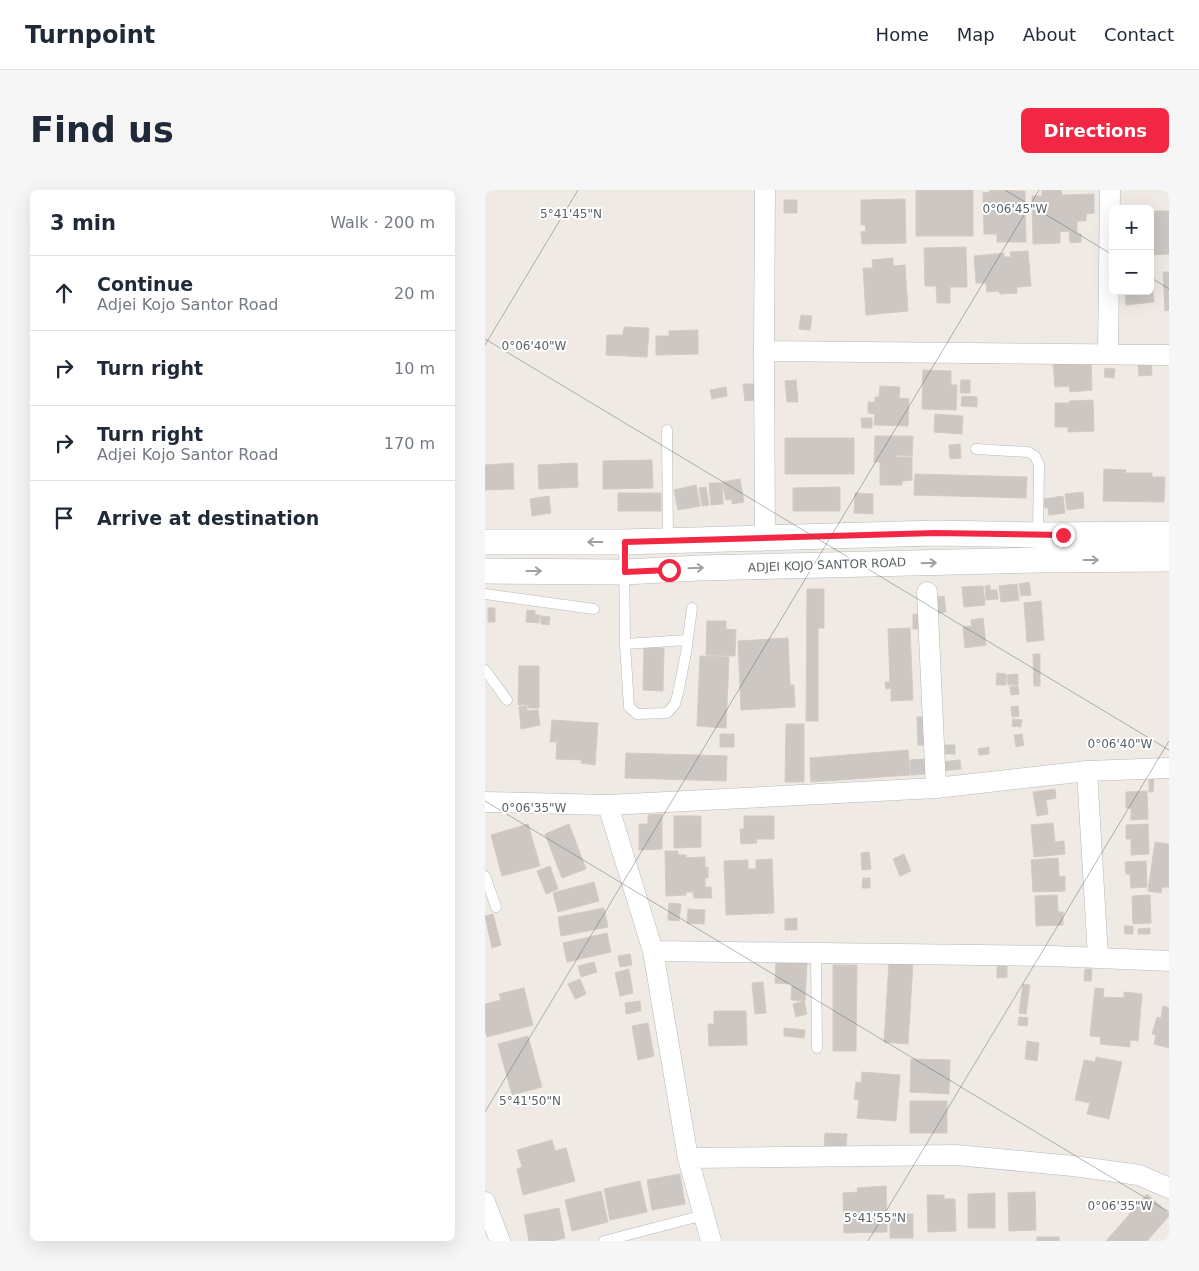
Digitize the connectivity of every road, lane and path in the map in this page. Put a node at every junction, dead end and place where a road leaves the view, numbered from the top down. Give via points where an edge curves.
1 (765, 190) edge
2 (1110, 190) edge
3 (764, 351) junction
4 (1108, 354) junction
5 (1169, 355) edge
6 (667, 430) dead end
7 (976, 449) dead end
8 (1169, 534) edge
9 (1038, 535) junction
10 (765, 538) junction
11 (668, 540) junction
12 (485, 542) edge
13 (625, 542) junction
14 (1169, 559) edge
15 (485, 571) edge
16 (625, 572) junction
17 (927, 592) dead end
18 (485, 594) edge
19 (692, 608) dead end
20 (594, 609) dead end
21 (687, 640) junction
22 (625, 644) junction
23 (485, 670) edge
24 (507, 700) dead end
25 (1169, 768) edge
26 (1087, 771) junction
27 (936, 788) junction
28 (485, 802) edge
29 (608, 805) junction
30 (485, 876) edge
31 (495, 907) dead end
32 (653, 951) junction
33 (816, 954) junction
34 (1098, 957) junction
35 (1169, 960) edge
36 (817, 1048) dead end
37 (688, 1158) junction
38 (1169, 1188) edge
39 (485, 1202) edge
40 (704, 1214) junction
41 (500, 1241) edge
42 (604, 1241) edge
43 (711, 1241) edge

1 - 3 street
2 - 4 street
3 - 4 street
3 - 10 street
4 - 5 street
6 - 11 lane
7 - 9 lane via 1028,452 1035,456 1039,465
8 - 9 street
9 - 10 street via 935,533
10 - 11 street
11 - 13 street
13 -> 12 street
13 - 16 lane
16 -> 14 street, ADJEI KOJO SANTOR ROAD
15 -> 16 street, ADJEI KOJO SANTOR ROAD
16 - 22 lane
17 - 27 street
18 - 20 lane
19 - 21 lane
21 - 22 lane
21 - 22 lane via 675,704 667,713 653,714 637,714 629,707
23 - 24 lane
25 - 26 street
26 - 27 street
26 - 34 street
27 - 29 street
28 - 29 street
29 - 32 street
30 - 31 lane
32 - 33 street
32 - 37 street
33 - 34 street
33 - 36 lane
34 - 35 street
37 - 38 street via 956,1155 1139,1175
37 - 40 street
39 - 41 street
40 - 42 lane
40 - 43 street

